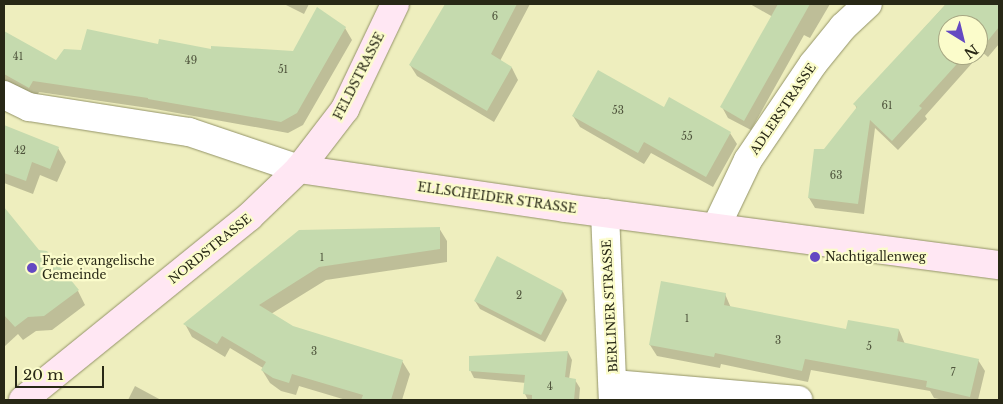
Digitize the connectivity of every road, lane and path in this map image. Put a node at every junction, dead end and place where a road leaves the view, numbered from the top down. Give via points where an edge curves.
1 (396, 4) edge
2 (868, 4) edge
3 (4, 94) edge
4 (299, 169) junction
5 (605, 213) junction
6 (716, 227) junction
7 (999, 265) edge
8 (613, 392) edge
9 (23, 400) edge
10 (798, 400) edge

1 - 4 street, FELDSTRASSE via 345,108
2 - 6 street, ADLERSTRASSE via 843,27 813,64 748,160
3 - 4 street, ELLSCHEIDER STRASSE via 29,107 188,132
4 - 5 street, ELLSCHEIDER STRASSE
4 - 9 street, NORDSTRASSE via 249,217
5 - 6 street, ELLSCHEIDER STRASSE
5 - 8 street, BERLINER STRASSE
6 - 7 street, ELLSCHEIDER STRASSE
8 - 10 street

